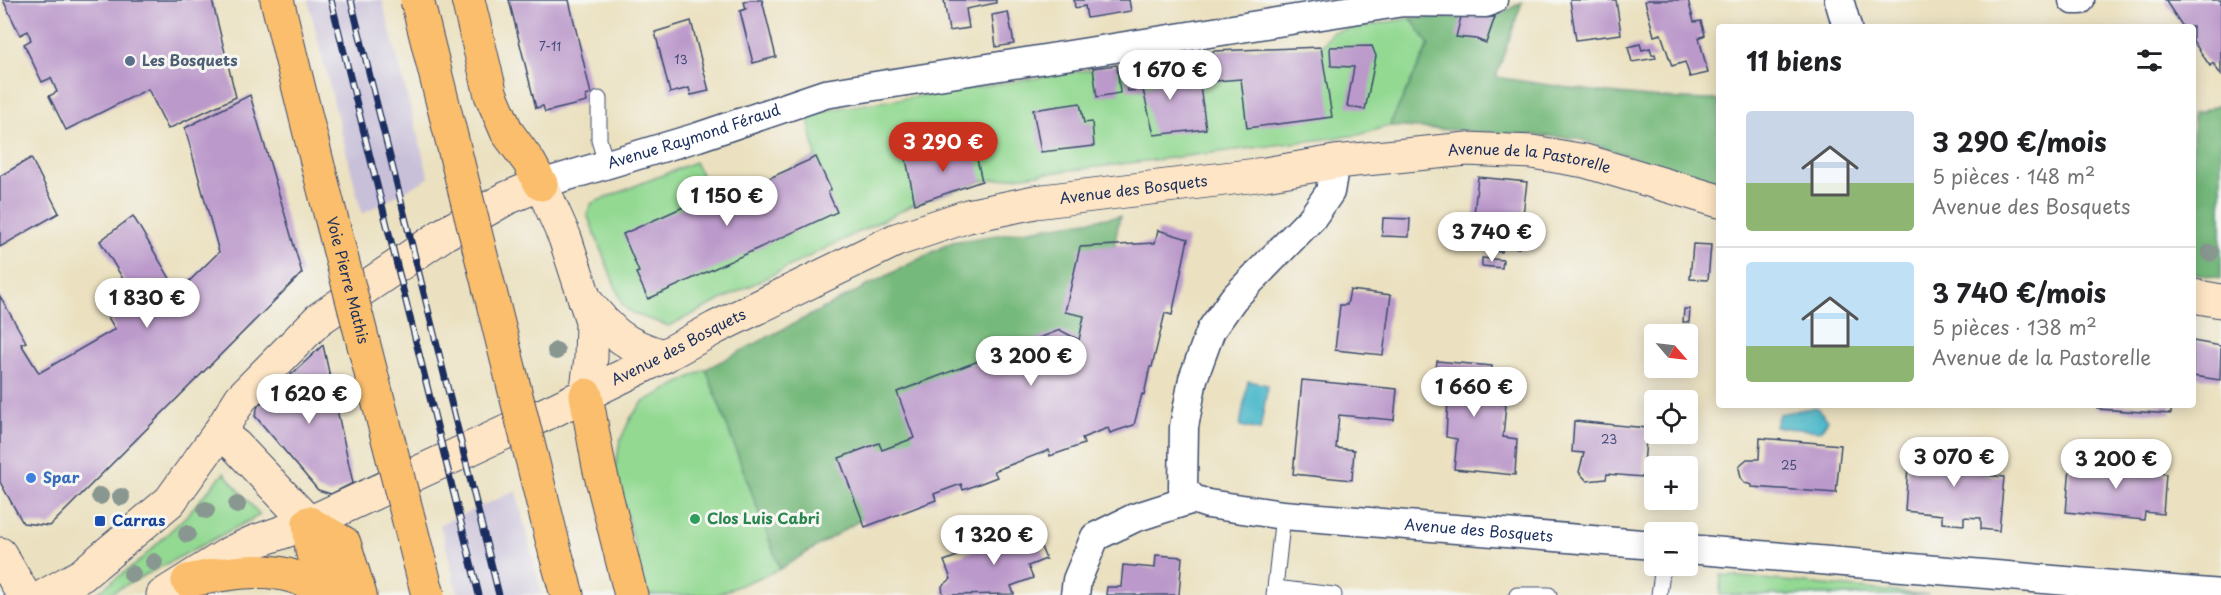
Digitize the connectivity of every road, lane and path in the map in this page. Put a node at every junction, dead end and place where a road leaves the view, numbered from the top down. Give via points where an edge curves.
1 (277, 0) edge
2 (417, 0) edge
3 (468, 0) edge
4 (1493, 0) edge
5 (1839, 0) edge
6 (2073, 0) edge
7 (2080, 0) edge
8 (1846, 24) edge
9 (599, 99) dead end
10 (1335, 162) junction
11 (606, 163) junction
12 (541, 184) junction
13 (1716, 200) edge
14 (2196, 297) edge
15 (585, 300) junction
16 (2221, 301) edge
17 (664, 356) junction
18 (586, 395) junction
19 (219, 433) junction
20 (1193, 499) junction
21 (1283, 515) junction
22 (309, 523) junction
23 (1644, 544) edge
24 (1698, 550) edge
25 (0, 554) edge
26 (1662, 576) edge
27 (175, 588) edge
28 (1274, 592) edge
29 (2221, 594) edge
30 (24, 595) edge
31 (46, 595) edge
32 (327, 595) edge
33 (333, 595) edge
34 (360, 595) edge
35 (428, 595) edge
36 (567, 595) edge
37 (631, 595) edge
38 (1075, 595) edge
39 (1334, 595) edge
40 (1517, 595) edge
41 (1549, 595) edge
42 (1659, 595) edge

1 - 35 highway, Voie Pierre Mathis, bridge
2 - 36 highway, bridge
3 - 12 highway via 491,95 507,132
4 - 11 street, Avenue Raymond Féraud via 1403,2 825,94
5 - 8 street
6 - 7 street
9 - 11 lane via 599,140
10 - 13 main road, Avenue de la Pastorelle via 1467,148 1532,152 1585,161
10 - 17 main road, Avenue des Bosquets via 1035,202 968,216 896,240
10 - 20 street via 1330,192 1312,218 1233,299 1211,330 1193,379 1184,428 1183,488
11 - 12 street, Avenue Raymond Féraud
12 - 15 main road via 565,238
12 - 19 main road, Avenue Raymond Féraud via 452,229 319,319 241,398
14 - 16 main road
15 - 17 main road via 610,330 627,343
15 - 18 main road via 592,321
17 - 18 main road, Avenue des Bosquets
18 - 22 main road, Avenue des Bosquets
18 - 37 highway
19 - 22 main road
19 - 31 main road, Avenue Raymond Féraud via 170,501 82,575
20 - 21 street, Avenue des Bosquets
20 - 38 street via 1134,518 1095,537
21 - 23 street, Avenue des Bosquets
21 - 28 lane
22 - 27 main road, Avenue des Bosquets via 246,545
22 - 33 highway via 312,551
22 - 34 highway via 344,543
24 - 29 street
25 - 30 main road
26 - 42 lane
27 - 32 highway via 229,572 267,572 298,577
28 - 39 lane
40 - 41 lane

